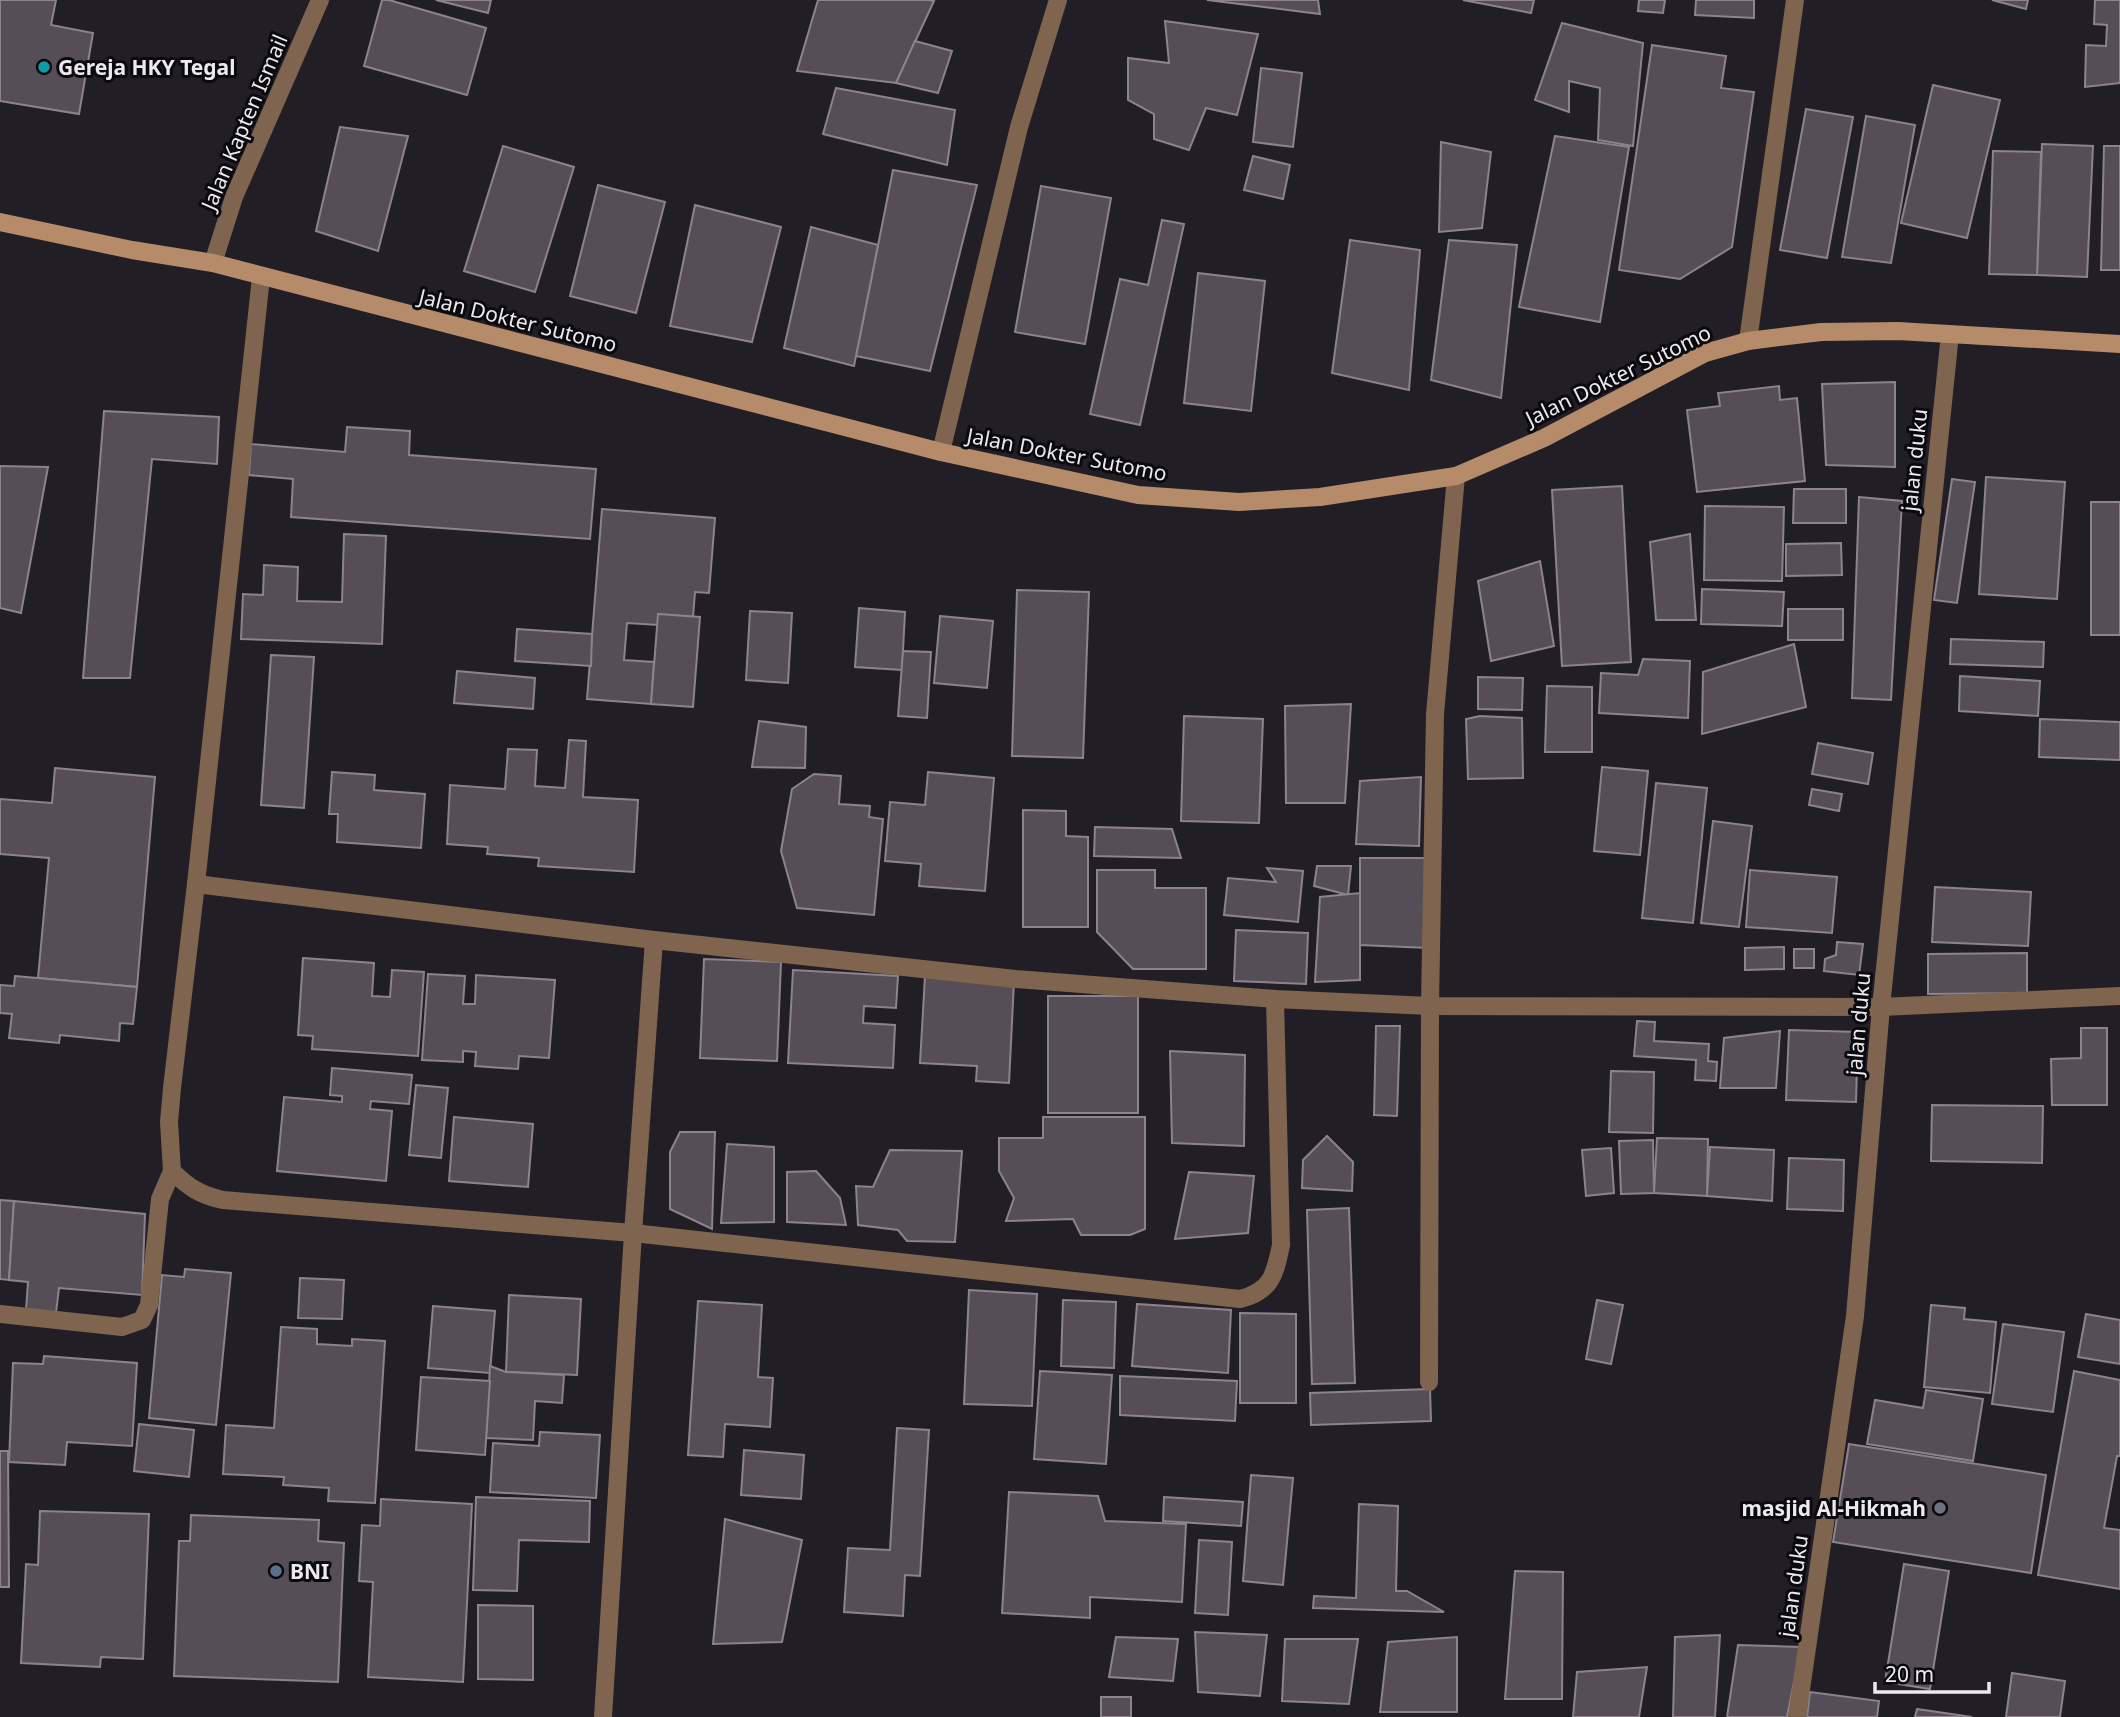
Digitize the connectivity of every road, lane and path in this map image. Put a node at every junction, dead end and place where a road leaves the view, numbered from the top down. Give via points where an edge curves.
1 (320, 0) edge
2 (1058, 0) edge
3 (1794, 0) edge
4 (0, 222) edge
5 (213, 263) junction
6 (261, 277) junction
7 (1950, 334) junction
8 (1748, 341) junction
9 (2120, 344) edge
10 (941, 452) junction
11 (1456, 476) junction
12 (196, 884) junction
13 (654, 940) junction
14 (2120, 996) edge
15 (1275, 999) junction
16 (1430, 1006) junction
17 (1881, 1007) junction
18 (172, 1171) junction
19 (633, 1233) junction
20 (0, 1314) edge
21 (1429, 1382) dead end
22 (603, 1717) edge
23 (1797, 1717) edge

1 - 5 street, Jalan Kapten Ismail via 234,197
2 - 10 street via 1019,127
3 - 8 street
4 - 5 main road, Jalan Dokter Sutomo
5 - 6 main road, Jalan Dokter Sutomo
6 - 10 main road, Jalan Dokter Sutomo
6 - 12 street
7 - 8 main road, Jalan Dokter Sutomo via 1821,332
7 - 9 main road, Jalan Dokter Sutomo
7 - 17 street, jalan duku
8 - 11 main road, Jalan Dokter Sutomo via 1705,353 1544,439
10 - 11 main road, Jalan Dokter Sutomo via 1139,495 1239,502 1320,498
11 - 16 street via 1435,715
12 - 13 street
12 - 18 street via 169,1122
13 - 15 street via 1015,979
13 - 19 street
14 - 17 street
15 - 16 street
15 - 19 street via 1282,1245 1268,1285 1255,1295 1240,1298
16 - 17 street
16 - 21 street
17 - 23 street, jalan duku via 1855,1316
18 - 19 street via 189,1188 222,1200
18 - 20 street via 160,1199 149,1306 142,1321 122,1327
19 - 22 street

